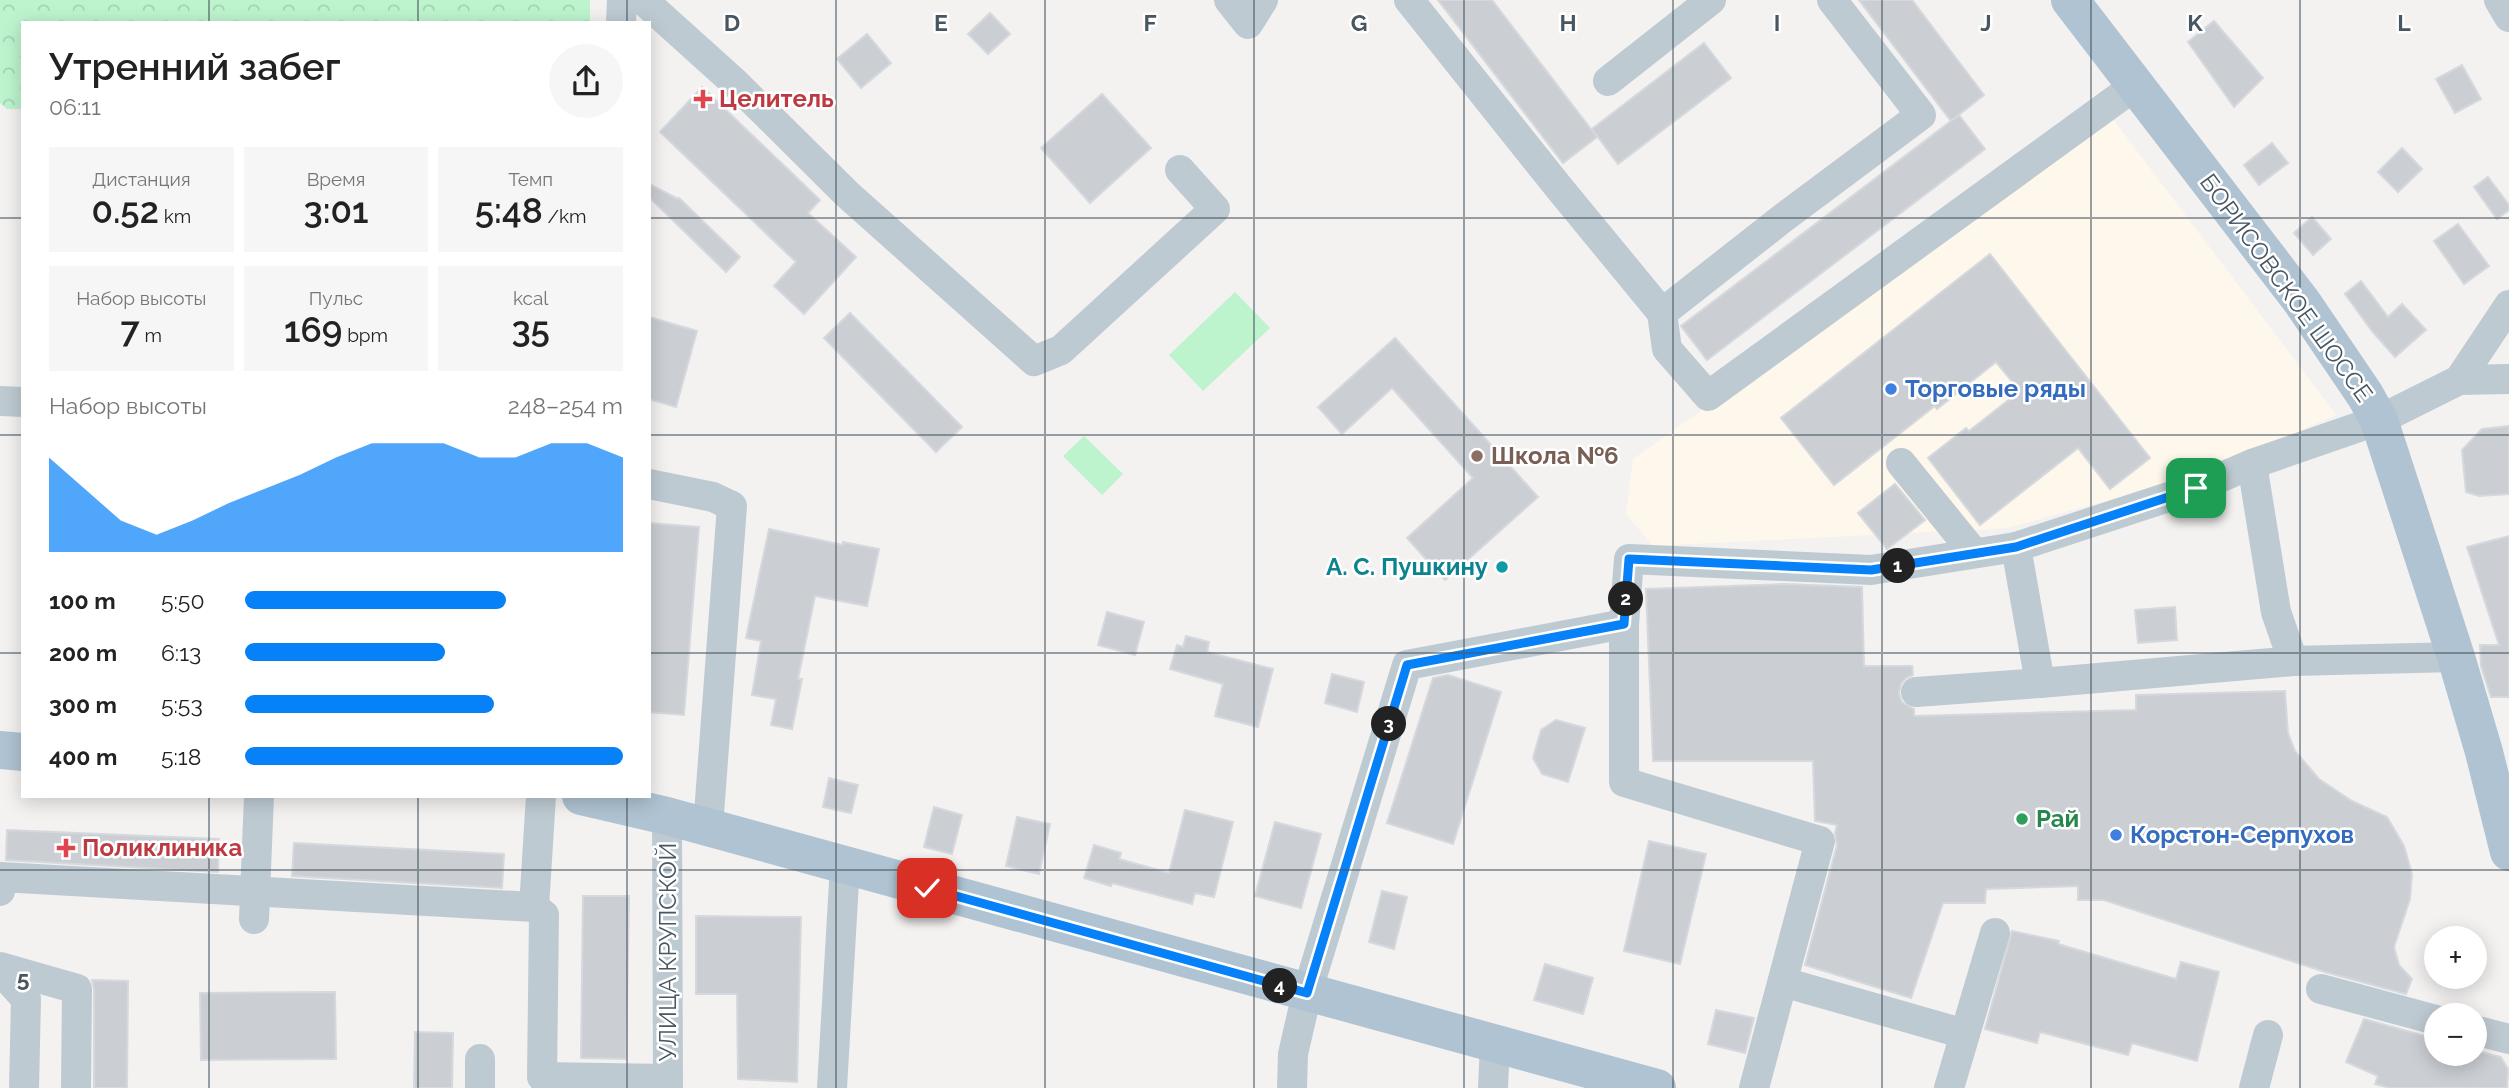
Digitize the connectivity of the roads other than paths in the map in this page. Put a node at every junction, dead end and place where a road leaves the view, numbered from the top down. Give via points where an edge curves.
1 (622, 0) edge
2 (643, 0) edge
3 (1229, 0) edge
4 (1263, 0) edge
5 (1409, 0) edge
6 (1711, 0) edge
7 (1832, 0) edge
8 (2070, 0) edge
9 (2499, 0) edge
10 (2509, 17) edge
11 (621, 21) edge
12 (1608, 81) dead end
13 (2136, 85) junction
14 (1181, 170) dead end
15 (1662, 313) junction
16 (2507, 314) edge
17 (2509, 379) edge
18 (2459, 380) junction
19 (0, 401) edge
20 (21, 402) edge
21 (2379, 420) junction
22 (1901, 463) dead end
23 (2252, 464) junction
24 (651, 484) edge
25 (2016, 547) junction
26 (1974, 553) junction
27 (1624, 624) junction
28 (2456, 657) junction
29 (2293, 661) junction
30 (2040, 683) junction
31 (1916, 692) dead end
32 (0, 750) edge
33 (21, 752) edge
34 (259, 798) edge
35 (541, 798) edge
36 (589, 798) edge
37 (667, 816) junction
38 (708, 827) junction
39 (2508, 846) edge
40 (845, 865) junction
41 (0, 891) edge
42 (255, 905) junction
43 (534, 907) junction
44 (1995, 933) dead end
45 (0, 968) edge
46 (1783, 982) junction
47 (2321, 989) dead end
48 (1307, 993) junction
49 (2424, 1017) edge
50 (2487, 1033) edge
51 (1965, 1034) junction
52 (2268, 1035) dead end
53 (2509, 1039) edge
54 (1495, 1044) junction
55 (539, 1083) edge
56 (668, 1084) edge
57 (24, 1088) edge
58 (76, 1088) edge
59 (832, 1088) edge
60 (1292, 1088) edge
61 (1493, 1088) edge
62 (1657, 1088) edge
63 (1754, 1088) edge
64 (1949, 1088) edge
65 (2254, 1088) edge

1 - 11 street
2 - 14 street via 847,194 1034,361 1060,350 1215,209
3 - 4 street via 1248,24
5 - 15 street
6 - 12 street
7 - 15 street via 1921,115
8 - 13 main road, БОРИСОВСКОЕ ШОССЕ
9 - 10 street
13 - 15 street via 1708,396 1667,349
13 - 21 main road, БОРИСОВСКОЕ ШОССЕ via 2302,302
16 - 18 street
17 - 18 street
18 - 21 street
19 - 20 street
21 - 23 street
21 - 28 main road, БОРИСОВСКОЕ ШОССЕ
22 - 26 street
23 - 25 street via 2196,488
23 - 29 street via 2276,612
24 - 38 street via 713,497 732,506
25 - 26 street
25 - 30 street
26 - 27 street via 1871,570 1629,559
27 - 46 street via 1624,782 1820,841
27 - 48 street via 1407,665
28 - 29 street
28 - 39 main road, БОРИСОВСКОЕ ШОССЕ
29 - 30 street
30 - 31 street
32 - 33 main road
34 - 42 street
35 - 43 street
36 - 37 main road
37 - 38 main road
37 - 56 street, УЛИЦА КРУПСКОЙ
38 - 40 main road
40 - 48 main road
40 - 59 street
41 - 42 street via 1,877
42 - 43 street
43 - 55 street via 544,915
44 - 51 street
45 - 57 street via 26,999
45 - 58 street via 77,989
46 - 51 street
46 - 63 street
47 - 49 street
48 - 54 main road
48 - 60 street via 1293,1054
50 - 53 street
51 - 64 street
52 - 65 street
54 - 61 street
54 - 62 main road
55 - 56 street

